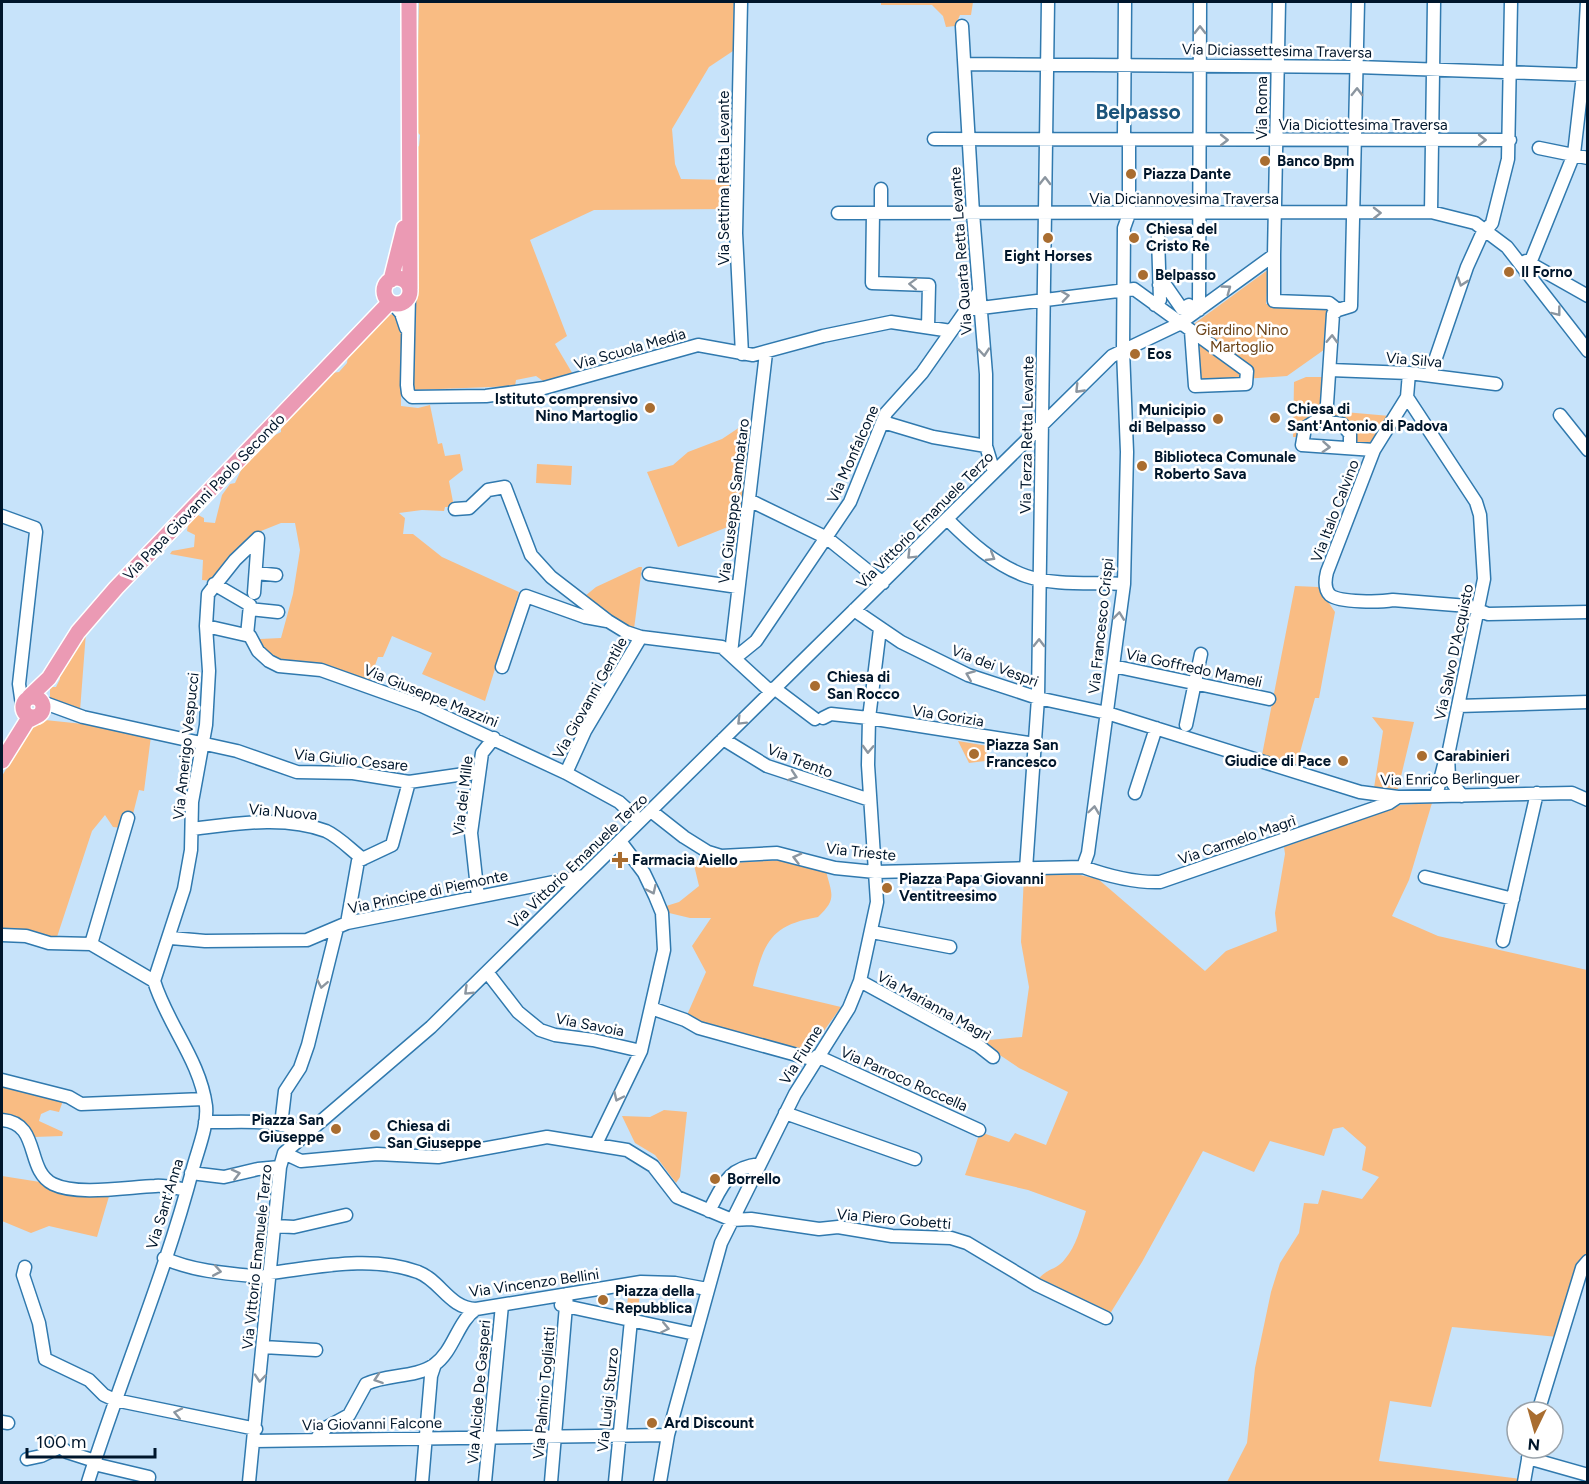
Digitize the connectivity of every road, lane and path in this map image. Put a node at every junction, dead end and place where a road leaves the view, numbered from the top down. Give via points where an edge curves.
1 (409, 2) edge
2 (741, 2) edge
3 (1048, 2) edge
4 (1125, 2) edge
5 (1200, 2) edge
6 (1279, 2) edge
7 (1358, 2) edge
8 (1434, 2) edge
9 (1511, 2) edge
10 (1587, 2) edge
11 (963, 26) dead end
12 (965, 64) junction
13 (1047, 64) junction
14 (1200, 64) junction
15 (1124, 65) junction
16 (1277, 66) junction
17 (1357, 67) junction
18 (1434, 70) junction
19 (1510, 72) junction
20 (1585, 75) edge
21 (969, 139) junction
22 (1124, 139) junction
23 (934, 140) dead end
24 (1046, 140) junction
25 (1199, 140) junction
26 (1276, 140) junction
27 (1356, 140) junction
28 (1432, 140) junction
29 (1510, 140) junction
30 (1539, 147) dead end
31 (1574, 154) junction
32 (1587, 158) edge
33 (881, 189) dead end
34 (408, 193) junction
35 (1431, 212) junction
36 (837, 213) dead end
37 (877, 213) junction
38 (973, 213) junction
39 (1045, 213) junction
40 (1198, 213) junction
41 (1355, 213) junction
42 (1129, 214) junction
43 (1276, 214) junction
44 (1487, 230) junction
45 (1158, 236) dead end
46 (1275, 255) junction
47 (1529, 269) junction
48 (1159, 285) junction
49 (1124, 288) junction
50 (409, 292) junction
51 (978, 293) junction
52 (389, 295) junction
53 (1587, 296) edge
54 (1044, 299) junction
55 (1195, 304) junction
56 (1155, 305) junction
57 (980, 308) junction
58 (965, 310) junction
59 (1338, 310) junction
60 (1179, 324) junction
61 (928, 327) junction
62 (1191, 331) junction
63 (951, 332) junction
64 (408, 336) junction
65 (1123, 350) junction
66 (1587, 351) edge
67 (766, 353) junction
68 (742, 354) junction
69 (1330, 370) junction
70 (1409, 373) junction
71 (1430, 375) junction
72 (1496, 384) dead end
73 (1407, 397) junction
74 (1560, 415) dead end
75 (1326, 419) junction
76 (883, 422) junction
77 (1041, 428) junction
78 (986, 446) junction
79 (1350, 448) junction
80 (1374, 450) junction
81 (1587, 450) edge
82 (994, 472) junction
83 (749, 500) junction
84 (455, 509) dead end
85 (2, 516) edge
86 (946, 519) junction
87 (827, 538) junction
88 (256, 573) junction
89 (649, 574) dead end
90 (276, 575) dead end
91 (1041, 579) junction
92 (883, 583) junction
93 (214, 584) junction
94 (1124, 584) junction
95 (738, 587) junction
96 (254, 593) dead end
97 (250, 609) junction
98 (854, 610) junction
99 (1478, 611) junction
100 (278, 612) dead end
101 (1587, 612) edge
102 (608, 621) junction
103 (206, 626) junction
104 (880, 628) junction
105 (247, 635) junction
106 (641, 637) junction
107 (1201, 654) dead end
108 (733, 655) junction
109 (1113, 666) junction
110 (502, 667) dead end
111 (1194, 683) junction
112 (773, 690) junction
113 (1038, 698) junction
114 (1269, 699) dead end
115 (1587, 702) edge
116 (32, 704) junction
117 (1458, 706) junction
118 (1107, 713) junction
119 (869, 718) junction
120 (1186, 725) dead end
121 (1156, 728) junction
122 (494, 738) junction
123 (723, 739) junction
124 (202, 743) junction
125 (1035, 744) junction
126 (5, 755) edge
127 (1448, 755) junction
128 (478, 772) junction
129 (566, 772) junction
130 (409, 782) junction
131 (1538, 792) junction
132 (1135, 793) dead end
133 (1436, 796) junction
134 (1462, 796) junction
135 (1398, 797) junction
136 (870, 800) junction
137 (1587, 800) edge
138 (651, 811) junction
139 (128, 818) dead end
140 (640, 821) junction
141 (192, 829) junction
142 (620, 841) junction
143 (363, 859) junction
144 (1083, 867) junction
145 (1026, 869) junction
146 (876, 872) junction
147 (584, 876) junction
148 (1425, 878) dead end
149 (478, 897) junction
150 (1513, 899) junction
151 (342, 926) junction
152 (872, 932) junction
153 (2, 934) edge
154 (171, 938) junction
155 (1503, 941) dead end
156 (91, 944) junction
157 (950, 948) dead end
158 (487, 972) junction
159 (154, 981) junction
160 (860, 981) junction
161 (651, 1008) junction
162 (640, 1051) junction
163 (993, 1057) dead end
164 (815, 1058) junction
165 (2, 1080) edge
166 (204, 1099) junction
167 (785, 1113) junction
168 (2, 1120) edge
169 (205, 1122) junction
170 (281, 1125) junction
171 (979, 1130) dead end
172 (305, 1134) junction
173 (596, 1144) junction
174 (284, 1153) junction
175 (915, 1159) dead end
176 (760, 1164) junction
177 (280, 1167) junction
178 (191, 1173) junction
179 (187, 1190) junction
180 (709, 1210) junction
181 (345, 1215) dead end
182 (732, 1220) junction
183 (274, 1226) junction
184 (164, 1258) junction
185 (1587, 1261) edge
186 (25, 1267) dead end
187 (270, 1273) junction
188 (707, 1289) junction
189 (567, 1300) junction
190 (502, 1305) junction
191 (476, 1309) junction
192 (1106, 1318) dead end
193 (631, 1320) junction
194 (695, 1334) junction
195 (263, 1347) junction
196 (316, 1350) dead end
197 (435, 1365) junction
198 (115, 1400) junction
199 (1542, 1400) edge
200 (255, 1435) junction
201 (668, 1435) junction
202 (620, 1436) junction
203 (555, 1437) junction
204 (426, 1438) junction
205 (490, 1438) junction
206 (315, 1440) junction
207 (27, 1459) dead end
208 (1528, 1460) edge
209 (1547, 1460) edge
210 (94, 1462) junction
211 (1587, 1475) edge
212 (88, 1482) edge
213 (148, 1482) edge
214 (249, 1482) edge
215 (422, 1482) edge
216 (486, 1482) edge
217 (551, 1482) edge
218 (615, 1482) edge
219 (660, 1482) edge
220 (1524, 1482) edge

1 - 34 main road
2 - 68 street, Via Settima Retta Levante via 736,233
3 - 13 street, Via Terza Retta Levante
4 - 15 street, Via Francesco Crispi
14 -> 5 street
6 - 16 street, Via Roma
7 - 17 street
8 - 18 street
9 - 19 street
10 - 20 street
11 - 12 street, Via Quarta Retta Levante
12 - 13 street, Via Diciassettesima Traversa
12 - 21 street, Via Quarta Retta Levante
13 - 15 street, Via Diciassettesima Traversa
13 - 24 street, Via Terza Retta Levante
14 - 15 street, Via Diciassettesima Traversa
14 - 16 street, Via Diciassettesima Traversa
14 - 25 street
15 - 22 street, Via Francesco Crispi
16 - 17 street, Via Diciassettesima Traversa
16 - 26 street, Via Roma
17 - 18 street, Via Diciassettesima Traversa
27 -> 17 street
18 - 19 street, Via Diciassettesima Traversa
18 - 28 street
19 - 20 street, Via Diciassettesima Traversa
19 - 29 street
20 - 31 street
21 - 23 street
21 - 24 street
21 - 38 street, Via Quarta Retta Levante
22 - 24 street
22 - 25 street, Via Diciottesima Traversa
22 - 42 street, Via Francesco Crispi
39 -> 24 street, Via Terza Retta Levante
25 -> 26 street, Via Diciottesima Traversa
25 - 40 street
26 - 27 street, Via Diciottesima Traversa
26 - 43 street, Via Roma
27 - 28 street, Via Diciottesima Traversa
27 - 41 street
28 -> 29 street, Via Diciottesima Traversa
28 - 35 street
29 - 44 street via 1492,223
30 - 31 street
31 - 32 street
31 - 47 street
33 - 37 street
34 - 50 main road
34 - 52 main road, Via Papa Giovanni Paolo Secondo
41 -> 35 street, Via Diciannovesima Traversa
35 - 44 street, Via Diciannovesima Traversa via 1455,216
36 - 37 street, Via Diciannovesima Traversa
37 - 38 street, Via Diciannovesima Traversa
61 -> 37 street via 929,285 872,283
38 - 39 street, Via Diciannovesima Traversa
38 - 51 street, Via Quarta Retta Levante
39 - 42 street, Via Diciannovesima Traversa
39 - 54 street, Via Terza Retta Levante
40 - 42 street, Via Diciannovesima Traversa
40 - 43 street, Via Diciannovesima Traversa
40 - 55 street
41 - 43 street, Via Diciannovesima Traversa
41 - 59 street via 1351,306
42 - 49 street, Via Francesco Crispi via 1124,228
43 - 46 street, Via Roma
44 - 47 street, Via Diciannovesima Traversa
44 -> 71 street via 1467,267
45 - 48 street
55 -> 46 street, Via Vittorio Emanuele Terzo
46 - 59 street, Via Roma via 1274,301 1329,303
47 - 53 street
47 -> 66 street, Via Diciannovesima Traversa
48 - 55 street via 1166,286 1182,309
48 - 56 street via 1160,300
54 -> 49 street
49 - 56 street via 1134,288
49 - 65 street, Via Francesco Crispi
50 - 52 main road via 404,302
50 - 52 main road via 401,276
50 - 64 street
51 - 57 street, Via Quarta Retta Levante
51 - 58 street, Via Monfalcone
52 - 64 street via 405,320
52 - 116 main road, Via Papa Giovanni Paolo Secondo via 368,323 103,603 78,632
54 - 57 street
54 - 77 street, Via Terza Retta Levante
55 - 60 street, Via Vittorio Emanuele Terzo
56 - 60 street
57 - 58 street
57 -> 78 street, Via Quarta Retta Levante via 986,374
58 - 63 street, Via Monfalcone
69 -> 59 street via 1334,314
60 - 62 street
60 - 65 street, Via Vittorio Emanuele Terzo
61 - 63 street, Via Scuola Media
61 - 67 street, Via Scuola Media via 900,321 880,324
62 - 62 street via 1196,387 1246,384 1247,371
63 - 76 street, Via Monfalcone via 922,373 891,405
64 - 68 street, Via Scuola Media via 407,385 412,397 486,396 534,390 698,345
65 -> 77 street, Via Vittorio Emanuele Terzo via 1112,356
65 - 94 street, Via Francesco Crispi via 1127,452
67 - 68 street, Via Scuola Media
67 - 83 street, Via Giuseppe Sambataro
69 - 70 street, Via Silva
69 - 75 street
70 - 71 street, Via Silva
70 - 73 street, Via Italo Calvino
71 - 72 street, Via Silva
73 - 80 street, Via Italo Calvino
73 - 99 street, Via Salvo D'Acquisto via 1476,502 1484,579
74 - 81 street
75 - 79 street via 1346,428
75 -> 79 street via 1305,428 1302,445
76 - 78 street via 933,437
76 - 87 street, Via Monfalcone via 855,492
77 - 82 street, Via Vittorio Emanuele Terzo
77 - 91 street, Via Terza Retta Levante
78 - 82 street, Via Quarta Retta Levante
79 - 80 street
80 - 99 street, Via Italo Calvino via 1327,572 1326,588 1330,595 1360,601 1468,606
82 - 86 street, Via Vittorio Emanuele Terzo
83 - 87 street
83 - 95 street, Via Giuseppe Sambataro
84 - 102 street via 469,508 488,490 505,487 531,555 551,577
85 - 116 street via 35,528 19,684
86 -> 91 street via 980,550 1026,576
86 -> 92 street, Via Vittorio Emanuele Terzo
87 - 92 street
87 - 108 street, Via Monfalcone via 756,640
88 - 90 street
88 - 93 street, Via Amerigo Vespucci via 258,538
88 - 96 street
89 - 95 street
91 - 94 street
113 -> 91 street, Via Terza Retta Levante
92 - 98 street, Via Vittorio Emanuele Terzo
93 - 97 street via 250,605
93 - 103 street, Via Amerigo Vespucci via 208,594
109 -> 94 street, Via Francesco Crispi
95 - 108 street, Via Giuseppe Sambataro
97 - 100 street
97 - 105 street
98 - 104 street, Via dei Vespri
98 - 112 street, Via Vittorio Emanuele Terzo
99 - 101 street
99 - 117 street, Via Salvo D'Acquisto
102 - 106 street
102 - 110 street via 526,596
103 - 105 street
103 - 124 street, Via Amerigo Vespucci via 209,671
113 -> 104 street, Via dei Vespri via 968,675
104 - 119 street, Via Fiume
105 - 122 street, Via Giuseppe Mazzini via 262,656 279,666 321,670 422,706
106 - 108 street via 722,647
106 - 129 street, Via Giovanni Gentile via 585,731
107 - 111 street
108 - 112 street, Via Gorizia via 740,666
109 - 111 street, Via Goffredo Mameli
109 - 118 street, Via Francesco Crispi
111 - 114 street, Via Goffredo Mameli
111 - 120 street
112 - 119 street, Via Gorizia via 819,719 831,714
112 -> 123 street, Via Vittorio Emanuele Terzo
113 - 118 street, Via dei Vespri
113 - 125 street, Via Terza Retta Levante
115 - 117 street
116 - 124 street, Via Giulio Cesare
116 - 126 main road, Via Papa Giovanni Paolo Secondo via 27,721
117 - 127 street, Via Salvo D'Acquisto
118 - 121 street, Via Enrico Berlinguer
144 -> 118 street, Via Francesco Crispi
119 - 125 street, Via Gorizia
119 -> 136 street, Via Fiume
121 - 132 street
121 - 135 street, Via Enrico Berlinguer via 1360,792
122 - 128 street, Via dei Mille via 482,753
122 - 129 street, Via Giuseppe Mazzini
123 -> 136 street, Via Trento via 767,766
123 - 138 street, Via Vittorio Emanuele Terzo
124 - 130 street, Via Giulio Cesare via 297,772 353,773
124 - 141 street, Via Amerigo Vespucci via 192,802
125 - 145 street, Via Terza Retta Levante
127 - 133 street, Via Salvo D'Acquisto
127 - 134 street via 1449,778
128 - 130 street, Via Giulio Cesare
128 - 149 street, Via dei Mille via 471,833
129 - 140 street, Via Giuseppe Mazzini via 619,802
130 - 143 street via 392,845
131 - 134 street, Via Enrico Berlinguer
131 - 137 street, Via Enrico Berlinguer via 1572,793
131 - 150 street
133 - 134 street, Via Enrico Berlinguer
133 - 135 street, Via Enrico Berlinguer
135 - 144 street, Via Carmelo Magrì via 1160,882 1131,881
136 - 146 street, Via Fiume
138 - 140 street, Via Vittorio Emanuele Terzo
146 -> 138 street, Via Trieste via 835,868 777,854 721,856 684,837
139 - 156 street
140 - 142 street, Via Vittorio Emanuele Terzo
141 - 143 street, Via Nuova via 246,822 308,826 327,832
141 - 154 street, Via Amerigo Vespucci via 184,890
142 - 147 street, Via Vittorio Emanuele Terzo
142 -> 161 street via 644,873 662,913 664,950
143 - 151 street via 358,861
144 - 145 street, Via Trieste
145 - 146 street, Via Trieste
146 - 152 street, Via Fiume
147 - 149 street, Via Principe di Piemonte
147 - 158 street, Via Vittorio Emanuele Terzo
148 - 150 street
149 - 151 street, Via Principe di Piemonte
150 - 155 street
151 - 154 street, Via Principe di Piemonte via 307,939
151 -> 170 street via 308,1045 300,1068 285,1091
152 - 157 street
152 - 160 street, Via Fiume
153 - 156 street via 49,943
154 - 159 street
156 - 159 street
158 - 162 street, Via Savoia via 518,1012 540,1030
158 -> 172 street, Via Vittorio Emanuele Terzo via 431,1027
159 - 166 street, Via Sant'Anna via 183,1038
160 - 163 street, Via Marianna Magrì
160 - 164 street, Via Fiume via 849,1008
161 - 162 street
161 - 164 street, Via Parroco Roccella via 699,1028
162 -> 173 street
164 - 167 street, Via Fiume
164 - 171 street, Via Parroco Roccella
165 - 166 street via 69,1097 81,1104
166 - 169 street, Via Sant'Anna
167 - 175 street
167 - 176 street, Via Fiume
168 - 179 street via 25,1131 41,1173 53,1184 106,1190 157,1185
169 - 170 street
169 - 178 street, Via Sant'Anna
170 - 172 street
172 - 174 street, Via Vittorio Emanuele Terzo
173 - 174 street via 547,1137 438,1157 377,1154 301,1161
173 - 180 street via 635,1153 652,1166 677,1197
174 - 177 street, Via Vittorio Emanuele Terzo
176 - 180 street via 727,1176
176 - 182 street, Via Fiume
178 -> 177 street via 225,1177
177 - 183 street, Via Vittorio Emanuele Terzo
178 - 179 street, Via Sant'Anna
179 - 184 street, Via Sant'Anna
180 - 182 street
181 - 183 street via 294,1227
182 - 188 street, Via Fiume
182 - 192 street, Via Piero Gobetti via 951,1238
183 - 187 street, Via Vittorio Emanuele Terzo
184 -> 187 street, Via Vincenzo Bellini via 220,1272 264,1277
184 - 198 street, Via Sant'Anna
185 - 199 street
186 - 198 street via 23,1275 39,1323 45,1359 81,1375
187 - 191 street, Via Vincenzo Bellini via 370,1263 419,1272 458,1305
187 - 195 street, Via Vittorio Emanuele Terzo
188 - 189 street, Via Vincenzo Bellini via 640,1282
188 - 194 street, Via Fiume
189 - 190 street, Via Vincenzo Bellini via 541,1298
189 - 193 street
189 - 203 street, Via Palmiro Togliatti
190 - 191 street, Via Vincenzo Bellini
190 - 205 street, Via Alcide De Gasperi
191 - 197 street via 467,1315 457,1337
193 -> 194 street
193 - 202 street, Via Luigi Sturzo
194 - 201 street, Via Fiume
195 - 196 street
195 -> 200 street, Via Vittorio Emanuele Terzo
197 - 204 street
197 -> 206 street via 366,1384 349,1415 327,1427
200 -> 198 street, Via Giovanni Falcone
198 - 210 street, Via Sant'Anna
200 - 206 street, Via Giovanni Falcone
200 - 214 street, Via Vittorio Emanuele Terzo
201 - 202 street
201 - 219 street, Via Fiume
202 - 203 street
202 - 218 street, Via Luigi Sturzo
203 - 205 street, Via Giovanni Falcone
203 - 217 street, Via Palmiro Togliatti
204 - 205 street, Via Giovanni Falcone
204 - 206 street, Via Giovanni Falcone
204 - 215 street
205 - 216 street, Via Alcide De Gasperi
207 - 210 street via 58,1444 67,1452
208 - 220 street
209 - 211 street
210 - 212 street, Via Sant'Anna
210 - 213 street via 149,1478

